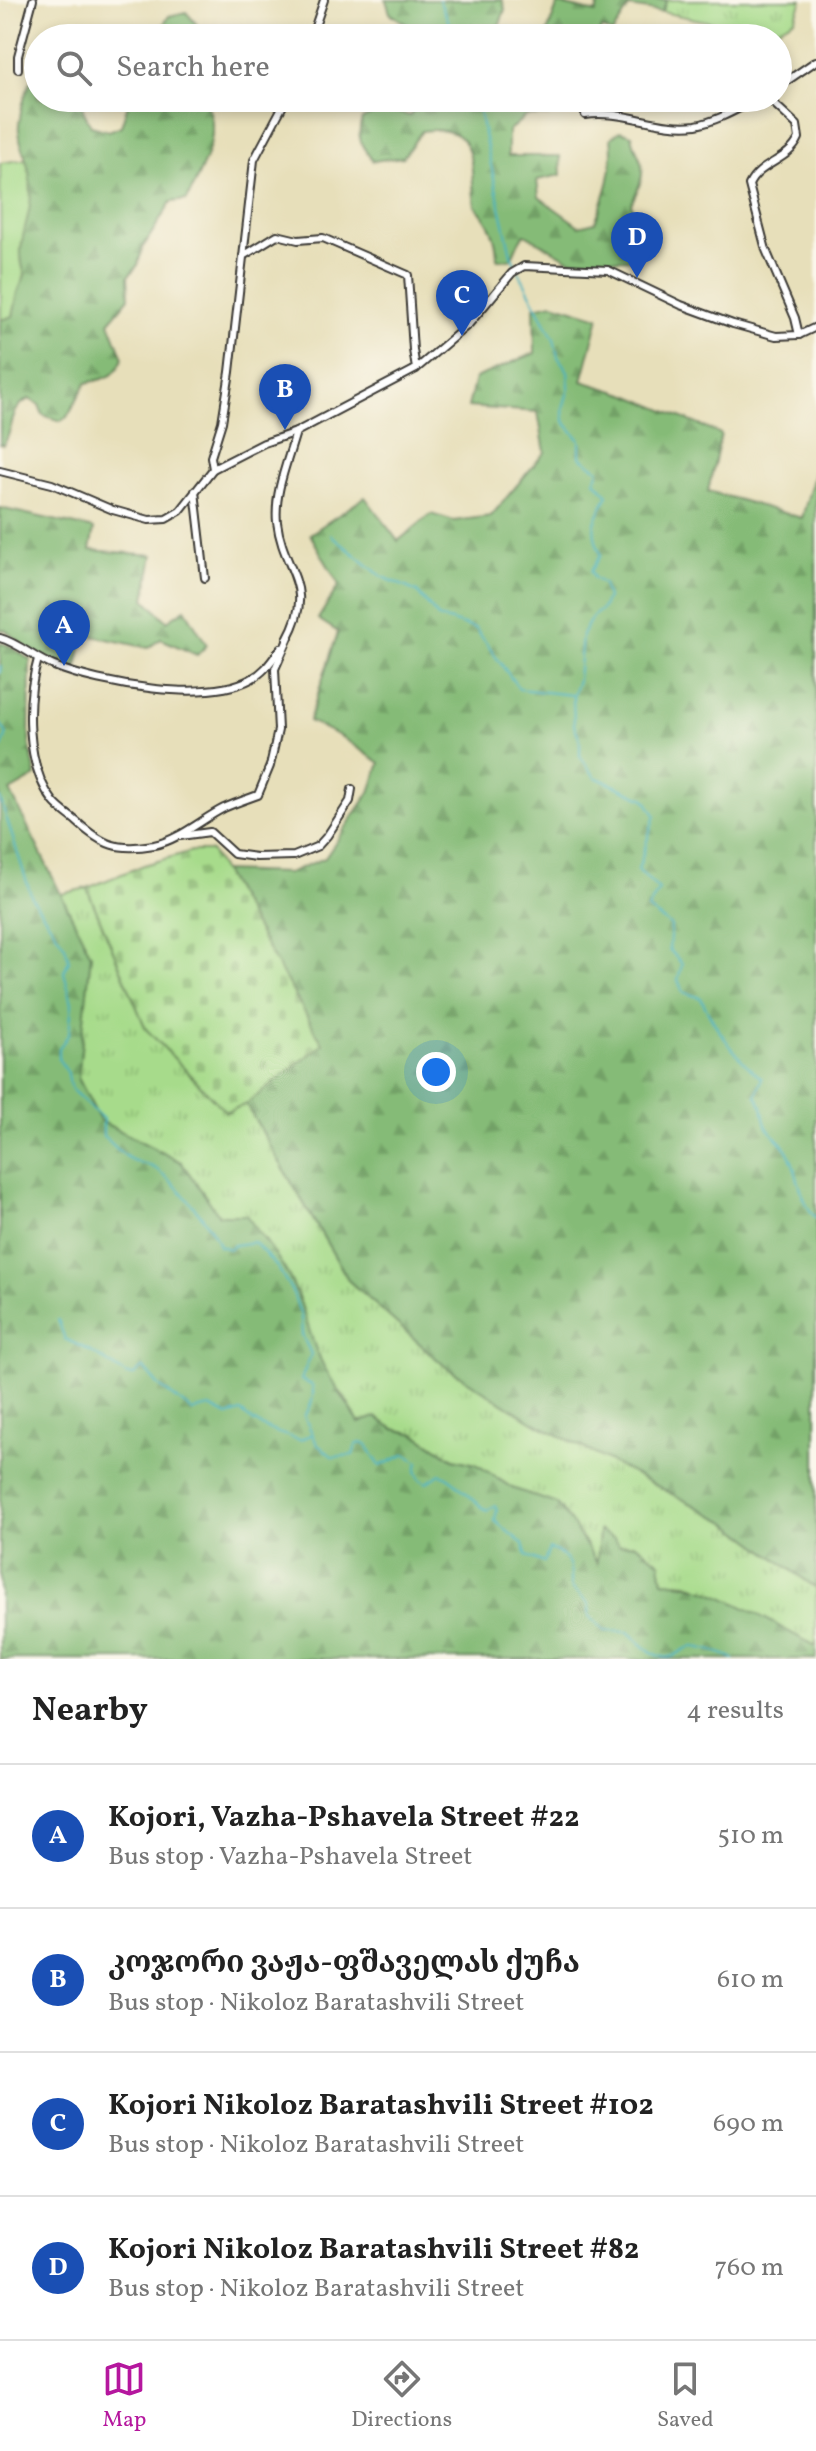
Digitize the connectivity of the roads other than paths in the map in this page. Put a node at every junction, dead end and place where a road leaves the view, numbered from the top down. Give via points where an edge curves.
1 (33, 0) edge
2 (324, 0) edge
3 (27, 24) edge
4 (316, 24) edge
5 (24, 34) edge
6 (816, 61) edge
7 (18, 69) dead end
8 (792, 77) edge
9 (280, 112) edge
10 (731, 112) edge
11 (783, 112) edge
12 (585, 115) dead end
13 (243, 256) junction
14 (816, 327) edge
15 (799, 335) junction
16 (416, 369) junction
17 (296, 432) junction
18 (213, 469) junction
19 (0, 471) edge
20 (195, 491) junction
21 (205, 578) dead end
22 (289, 637) junction
23 (0, 638) edge
24 (38, 659) junction
25 (352, 789) dead end
26 (174, 837) junction

1 - 3 street
2 - 4 street
5 - 7 street
6 - 8 street
9 - 13 street via 254,160
10 - 12 street via 696,125
11 - 15 street via 797,125 799,138 788,154 763,166 749,185 766,250
13 - 16 street via 277,235 323,238 408,275
13 - 18 street
14 - 15 street
15 - 16 street via 776,336 733,324 608,270 524,266 469,324
16 - 17 street
17 - 18 street
17 - 22 street via 277,499 278,524 301,607
18 - 20 street
19 - 20 street via 149,520 180,511
20 - 21 street
22 - 24 street via 265,670 207,691 103,680
22 - 26 street via 275,669 278,730 258,795
23 - 24 street
24 - 26 street via 32,679 34,751 53,801 89,833 118,848
25 - 26 street via 327,836 294,856 234,854 210,832

